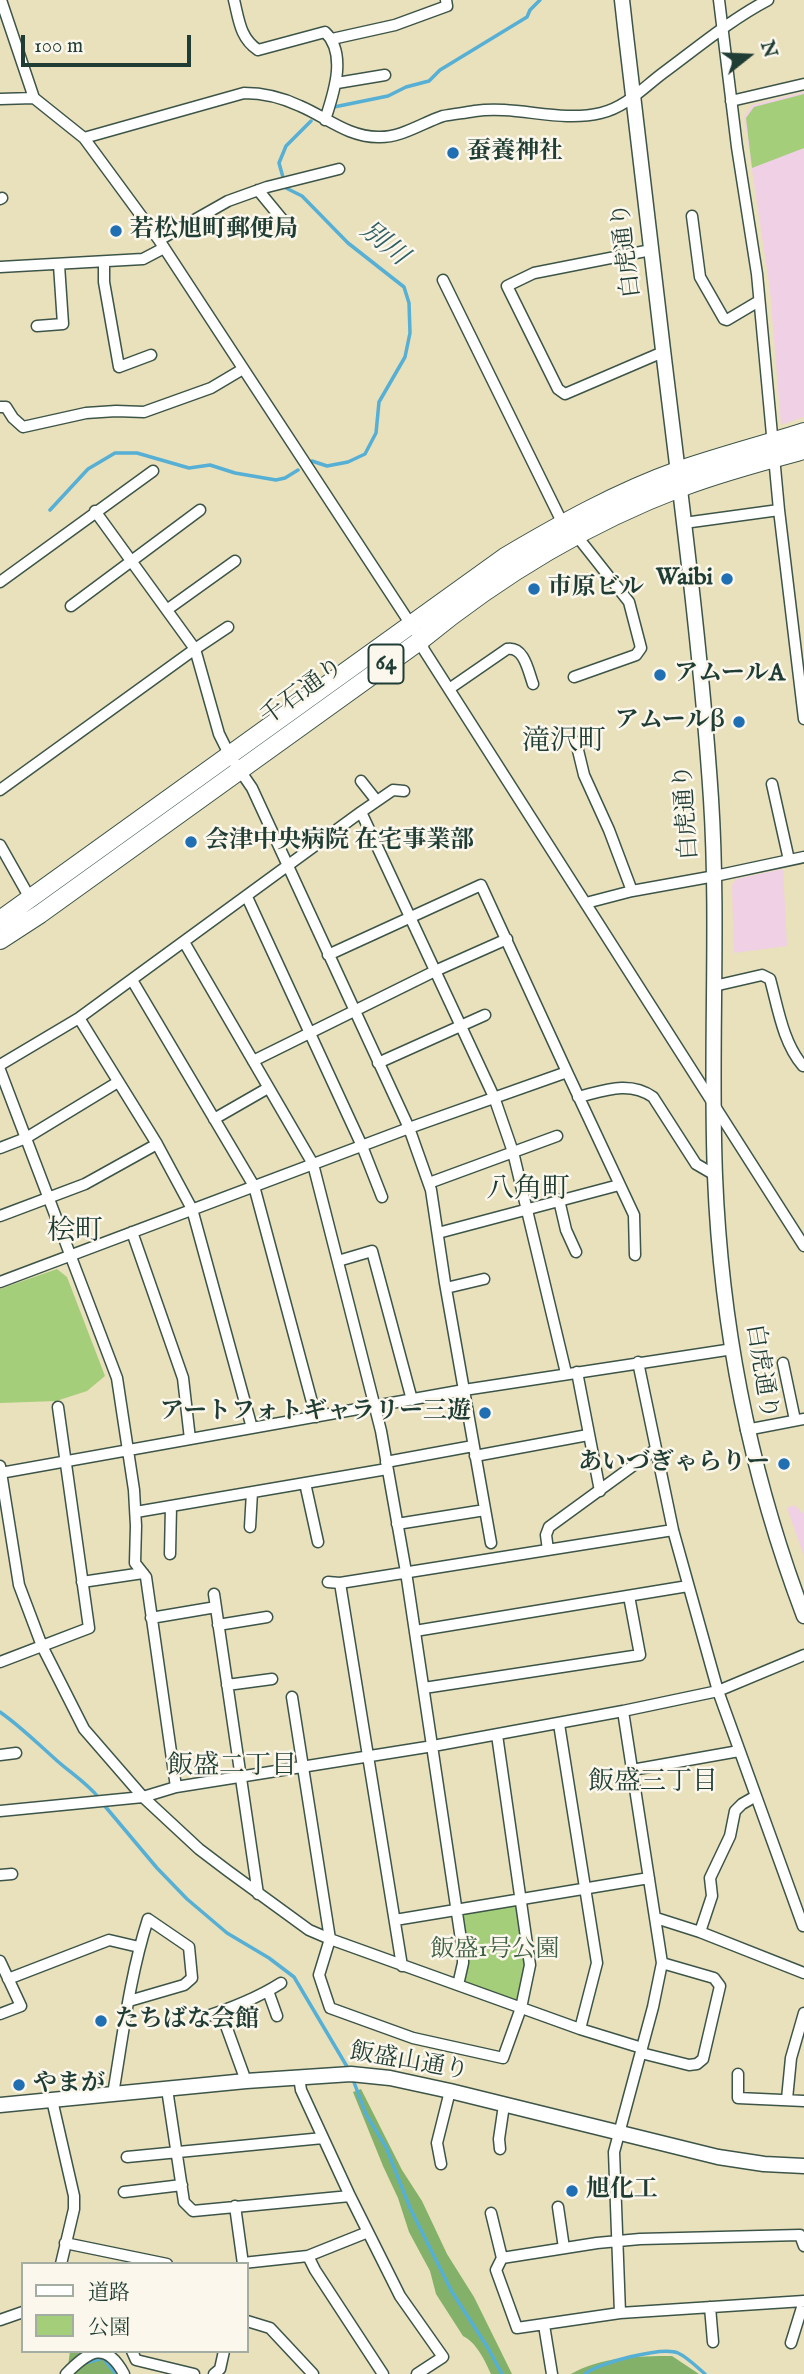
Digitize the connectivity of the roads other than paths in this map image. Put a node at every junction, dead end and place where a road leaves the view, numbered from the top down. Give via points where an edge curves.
1 (1, 0) edge
2 (234, 0) edge
3 (446, 0) edge
4 (622, 0) edge
5 (719, 0) edge
6 (768, 0) edge
7 (722, 29) junction
8 (332, 39) junction
9 (385, 75) dead end
10 (337, 83) junction
11 (804, 83) edge
12 (34, 98) junction
13 (633, 98) junction
14 (0, 99) edge
15 (731, 101) junction
16 (331, 125) junction
17 (84, 138) junction
18 (339, 169) dead end
19 (262, 189) junction
20 (692, 216) dead end
21 (286, 224) dead end
22 (161, 244) junction
23 (651, 250) junction
24 (104, 262) junction
25 (59, 265) junction
26 (0, 267) edge
27 (443, 280) dead end
28 (759, 301) junction
29 (37, 326) dead end
30 (663, 352) junction
31 (151, 355) dead end
32 (243, 369) junction
33 (0, 407) edge
34 (804, 432) edge
35 (773, 450) junction
36 (804, 450) edge
37 (153, 471) dead end
38 (680, 479) junction
39 (200, 510) dead end
40 (779, 510) junction
41 (96, 511) junction
42 (684, 523) junction
43 (569, 530) junction
44 (131, 559) junction
45 (235, 561) dead end
46 (0, 582) edge
47 (71, 606) dead end
48 (168, 609) junction
49 (798, 616) edge
50 (228, 627) dead end
51 (416, 632) junction
52 (195, 649) junction
53 (574, 677) dead end
54 (533, 684) dead end
55 (449, 689) junction
56 (804, 719) edge
57 (576, 742) dead end
58 (235, 763) junction
59 (361, 780) dead end
60 (772, 784) dead end
61 (0, 790) edge
62 (404, 791) dead end
63 (376, 800) junction
64 (361, 812) junction
65 (0, 845) edge
66 (804, 857) edge
67 (789, 860) junction
68 (288, 867) junction
69 (715, 876) junction
70 (632, 891) junction
71 (247, 897) junction
72 (31, 900) junction
73 (586, 903) junction
74 (411, 917) junction
75 (0, 920) edge
76 (507, 939) junction
77 (0, 940) edge
78 (184, 943) junction
79 (328, 955) junction
80 (435, 971) junction
81 (132, 980) junction
82 (714, 986) junction
83 (353, 1010) junction
84 (485, 1015) dead end
85 (79, 1018) junction
86 (460, 1026) junction
87 (310, 1032) junction
88 (253, 1061) junction
89 (378, 1063) junction
90 (0, 1065) edge
91 (803, 1066) edge
92 (0, 1070) edge
93 (567, 1072) junction
94 (118, 1082) junction
95 (268, 1088) junction
96 (494, 1097) junction
97 (578, 1097) junction
98 (715, 1105) junction
99 (214, 1119) junction
100 (409, 1128) junction
101 (557, 1136) dead end
102 (26, 1138) junction
103 (157, 1144) junction
104 (362, 1146) junction
105 (0, 1148) edge
106 (513, 1152) junction
107 (313, 1164) junction
108 (715, 1175) junction
109 (429, 1183) junction
110 (619, 1185) junction
111 (254, 1186) junction
112 (382, 1197) dead end
113 (49, 1198) junction
114 (559, 1200) junction
115 (192, 1209) junction
116 (526, 1209) junction
117 (0, 1216) edge
118 (132, 1232) junction
119 (438, 1233) junction
120 (804, 1246) edge
121 (576, 1252) dead end
122 (635, 1255) dead end
123 (70, 1256) junction
124 (338, 1261) junction
125 (484, 1279) dead end
126 (0, 1282) edge
127 (446, 1288) junction
128 (733, 1349) junction
129 (638, 1362) junction
130 (783, 1363) dead end
131 (571, 1373) junction
132 (464, 1390) junction
133 (412, 1400) junction
134 (376, 1406) junction
135 (58, 1407) dead end
136 (316, 1417) junction
137 (799, 1419) edge
138 (252, 1428) junction
139 (746, 1430) junction
140 (588, 1435) junction
141 (190, 1439) junction
142 (656, 1449) junction
143 (128, 1451) junction
144 (474, 1451) junction
145 (65, 1461) junction
146 (387, 1465) junction
147 (0, 1466) edge
148 (0, 1472) edge
149 (305, 1483) junction
150 (600, 1490) junction
151 (252, 1492) junction
152 (172, 1506) junction
153 (485, 1510) junction
154 (136, 1512) junction
155 (397, 1524) junction
156 (250, 1527) dead end
157 (673, 1530) junction
158 (318, 1542) dead end
159 (491, 1543) dead end
160 (548, 1550) junction
161 (170, 1554) dead end
162 (406, 1572) junction
163 (143, 1573) junction
164 (328, 1581) dead end
165 (82, 1583) junction
166 (340, 1583) junction
167 (688, 1587) junction
168 (214, 1594) dead end
169 (629, 1596) junction
170 (216, 1608) junction
171 (804, 1615) edge
172 (151, 1618) junction
173 (267, 1618) dead end
174 (218, 1625) junction
175 (415, 1631) junction
176 (42, 1646) junction
177 (804, 1655) edge
178 (0, 1662) edge
179 (272, 1679) dead end
180 (227, 1685) junction
181 (424, 1688) junction
182 (718, 1691) junction
183 (292, 1697) dead end
184 (623, 1711) junction
185 (559, 1724) junction
186 (497, 1735) junction
187 (433, 1746) junction
188 (739, 1751) junction
189 (16, 1753) dead end
190 (0, 1755) edge
191 (368, 1755) junction
192 (304, 1766) junction
193 (632, 1770) junction
194 (240, 1776) junction
195 (176, 1787) junction
196 (756, 1796) junction
197 (143, 1797) junction
198 (0, 1811) edge
199 (649, 1878) junction
200 (586, 1890) junction
201 (258, 1894) junction
202 (520, 1900) junction
203 (457, 1910) junction
204 (656, 1918) junction
205 (394, 1920) junction
206 (803, 1926) edge
207 (700, 1932) junction
208 (330, 1939) junction
209 (139, 1947) junction
210 (0, 1961) edge
211 (662, 1963) junction
212 (402, 1966) junction
213 (804, 1973) edge
214 (8, 1979) junction
215 (281, 1983) dead end
216 (458, 1985) junction
217 (268, 1991) junction
218 (129, 2001) junction
219 (521, 2008) junction
220 (221, 2012) junction
221 (804, 2013) edge
222 (0, 2014) edge
223 (277, 2016) dead end
224 (198, 2019) dead end
225 (580, 2029) junction
226 (642, 2050) junction
227 (738, 2074) dead end
228 (299, 2077) junction
229 (246, 2081) junction
230 (167, 2089) junction
231 (450, 2091) junction
232 (113, 2094) junction
233 (787, 2099) junction
234 (52, 2100) junction
235 (804, 2101) edge
236 (0, 2105) edge
237 (504, 2105) junction
238 (618, 2133) junction
239 (323, 2138) junction
240 (500, 2149) dead end
241 (178, 2153) junction
242 (127, 2157) dead end
243 (441, 2164) dead end
244 (804, 2166) edge
245 (182, 2185) junction
246 (124, 2192) dead end
247 (350, 2196) junction
248 (235, 2206) junction
249 (558, 2207) dead end
250 (491, 2213) dead end
251 (368, 2232) junction
252 (618, 2241) junction
253 (65, 2243) junction
254 (804, 2246) edge
255 (564, 2248) junction
256 (308, 2256) junction
257 (502, 2258) junction
258 (61, 2262) edge
259 (153, 2262) edge
260 (243, 2262) edge
261 (248, 2262) edge
262 (804, 2301) edge
263 (710, 2307) junction
264 (21, 2313) edge
265 (620, 2314) junction
266 (0, 2320) edge
267 (248, 2321) edge
268 (544, 2325) junction
269 (713, 2342) dead end
270 (791, 2343) dead end
271 (93, 2353) edge
272 (101, 2353) edge
273 (133, 2353) edge
274 (224, 2353) edge
275 (66, 2374) edge
276 (124, 2374) edge
277 (194, 2374) edge
278 (215, 2374) edge
279 (313, 2374) edge
280 (383, 2374) edge
281 (417, 2374) edge
282 (552, 2374) edge

1 - 12 street
2 - 8 street via 242,35 258,50 325,32
3 - 8 street via 447,6 395,25
4 - 13 street, 白虎通り
5 - 7 street
6 - 7 street
7 - 13 street
7 - 15 street
8 - 10 street
9 - 10 street
10 - 16 street
11 - 15 street
12 - 14 street
12 - 17 street
13 - 16 street via 599,114 576,116 491,109 467,112 390,136 365,136
13 - 23 street, 白虎通り
15 - 28 street
16 - 17 street via 278,97 244,93
17 - 22 street
18 - 19 street
19 - 21 street
19 - 22 street via 218,206
20 - 28 street via 699,277 724,319
22 - 24 street via 143,258
22 - 32 street
23 - 30 street, 白虎通り
23 - 30 street via 534,273 508,286 558,390 565,394
24 - 25 street
24 - 31 street via 119,367
25 - 26 street
25 - 29 street via 63,324
27 - 43 street
28 - 35 street
30 - 38 street, 白虎通り
32 - 33 street via 211,388 144,412 86,413 23,427 6,407
32 - 51 street
34 - 35 main road, 千石通り / 64
35 - 36 main road, 千石通り / 64
35 - 38 main road, 千石通り / 64
35 - 40 street
37 - 41 street
38 - 42 street, 白虎通り
38 - 43 main road, 千石通り / 64
39 - 44 street
40 - 42 street
40 - 49 street
41 - 44 street
41 - 46 street
42 - 69 street, 白虎通り via 704,701
43 - 51 main road, 千石通り / 64 via 534,559
43 - 53 street via 629,602 641,648 636,655
44 - 47 street
44 - 48 street
45 - 48 street
48 - 52 street
49 - 56 street
50 - 52 street
51 - 55 street
51 - 58 main road, 千石通り / 64
52 - 58 street via 219,734
52 - 61 street
54 - 55 street via 523,658 513,648
55 - 73 street
57 - 70 street via 584,775
58 - 68 street via 252,788
58 - 72 main road, 千石通り / 64 via 173,795
58 - 77 main road, 千石通り / 64
59 - 63 street
60 - 67 street
62 - 63 street via 393,790
63 - 64 street
64 - 68 street
64 - 74 street
65 - 72 street
66 - 67 street
67 - 69 street
68 - 71 street
68 - 79 street
69 - 70 street
69 - 82 street, 白虎通り
70 - 73 street
71 - 78 street
71 - 87 street
72 - 75 main road, 千石通り / 64
73 - 98 street
74 - 76 street via 481,885
74 - 79 street
74 - 80 street
76 - 80 street
76 - 93 street
78 - 81 street
78 - 88 street
79 - 83 street
80 - 83 street
80 - 86 street
81 - 85 street
81 - 99 street
82 - 91 street via 762,975 770,979 783,1027
82 - 98 street, 白虎通り
83 - 87 street
83 - 89 street
84 - 86 street
85 - 90 street
85 - 94 street
86 - 89 street
86 - 96 street
87 - 88 street
87 - 104 street
88 - 95 street
89 - 100 street
92 - 102 street
93 - 96 street
93 - 97 street
94 - 102 street
94 - 103 street
95 - 99 street
95 - 107 street
96 - 100 street
96 - 106 street
97 - 108 street via 612,1088 643,1090 653,1097 696,1164
97 - 110 street
98 - 108 street, 白虎通り
98 - 120 street
99 - 111 street
100 - 104 street
100 - 109 street
101 - 106 street
102 - 105 street
102 - 113 street
103 - 113 street via 85,1184
103 - 115 street
104 - 107 street
104 - 112 street
106 - 109 street
106 - 116 street
107 - 111 street
107 - 124 street
108 - 128 street, 白虎通り
109 - 119 street
110 - 114 street
110 - 122 street via 634,1215
111 - 115 street
111 - 136 street
113 - 117 street
113 - 123 street
114 - 116 street
114 - 121 street
115 - 118 street
115 - 138 street
116 - 119 street
116 - 131 street
118 - 123 street
118 - 141 street via 183,1378
119 - 127 street
123 - 126 street
123 - 143 street via 114,1367
124 - 133 street via 372,1251
124 - 134 street
125 - 127 street
127 - 132 street
128 - 129 street
128 - 139 street, 白虎通り
129 - 131 street
129 - 142 street
130 - 137 street
131 - 132 street
131 - 140 street
132 - 133 street
132 - 144 street
133 - 134 street
134 - 136 street
134 - 146 street
135 - 145 street
136 - 138 street
137 - 139 street
138 - 141 street
139 - 171 street, 白虎通り via 774,1532
140 - 144 street
140 - 150 street
141 - 143 street
142 - 150 street
142 - 157 street
143 - 145 street
143 - 154 street
144 - 146 street
144 - 153 street
145 - 148 street
145 - 165 street
146 - 149 street
146 - 155 street
147 - 148 street
148 - 176 street via 19,1585
149 - 151 street
149 - 158 street
150 - 160 street via 549,1527
151 - 152 street
151 - 156 street
152 - 154 street
152 - 161 street
153 - 155 street
153 - 159 street
154 - 163 street via 135,1563
155 - 162 street
157 - 160 street
157 - 167 street
160 - 162 street
162 - 166 street
162 - 175 street
163 - 165 street
163 - 172 street
164 - 166 street
165 - 176 street via 89,1628
166 - 191 street
167 - 169 street
167 - 182 street
168 - 170 street
169 - 175 street
169 - 181 street via 640,1655
170 - 172 street
170 - 174 street
172 - 195 street
173 - 174 street
174 - 180 street
175 - 181 street
176 - 178 street
176 - 197 street via 84,1729
177 - 182 street
179 - 180 street
180 - 194 street
181 - 187 street
182 - 184 street
182 - 188 street
183 - 192 street
184 - 185 street
184 - 193 street
185 - 186 street
185 - 200 street
186 - 187 street
186 - 202 street
187 - 191 street
187 - 203 street
188 - 193 street
188 - 196 street
189 - 190 street
191 - 192 street
191 - 205 street
192 - 194 street
192 - 208 street
193 - 199 street
194 - 195 street
194 - 201 street
195 - 197 street
196 - 206 street
196 - 207 street via 735,1811 730,1836 710,1878 712,1896
197 - 198 street
197 - 201 street
199 - 200 street
199 - 204 street
200 - 202 street
200 - 225 street via 597,1963
201 - 208 street
202 - 203 street
202 - 219 street via 530,1965
203 - 205 street
203 - 216 street via 463,1963
204 - 207 street
204 - 211 street
205 - 212 street
207 - 213 street
208 - 212 street
208 - 219 street via 319,1975 335,2011 413,2038 503,2059
209 - 214 street via 109,1941
209 - 218 street
209 - 218 street via 148,1919 189,1947 192,1978 184,1985
210 - 214 street
211 - 226 street
211 - 226 street via 714,1978 720,1986 703,2059 697,2064
212 - 216 street
214 - 222 street via 20,2006
215 - 217 street
216 - 219 street
217 - 220 street
217 - 223 street
218 - 232 street
219 - 225 street
220 - 224 street
220 - 229 street
221 - 233 street via 791,2058
225 - 226 street
226 - 238 street
227 - 233 street via 738,2098
228 - 229 street, 飯盛山通り
228 - 231 street, 飯盛山通り via 342,2073
228 - 239 street
229 - 230 street, 飯盛山通り
230 - 232 street, 飯盛山通り
230 - 241 street
231 - 237 street, 飯盛山通り
231 - 243 street via 437,2143
232 - 234 street, 飯盛山通り
233 - 235 street
234 - 236 street, 飯盛山通り
234 - 253 street via 74,2196
237 - 238 street, 飯盛山通り
237 - 240 street
238 - 244 street, 飯盛山通り via 744,2162
238 - 252 street via 614,2152
239 - 241 street
239 - 247 street
241 - 242 street
241 - 245 street
245 - 246 street
245 - 248 street via 184,2202 193,2211
247 - 248 street
247 - 251 street
248 - 260 street
249 - 255 street
250 - 257 street
251 - 256 street
251 - 281 street via 400,2296 443,2357
252 - 254 street via 800,2235
252 - 255 street
252 - 265 street
253 - 258 street
253 - 259 street
255 - 257 street
256 - 261 street
256 - 280 street
257 - 268 street via 496,2270 517,2328
262 - 263 street
262 - 270 street
263 - 265 street
263 - 269 street
264 - 266 street
265 - 268 street
267 - 279 street via 270,2328
268 - 282 street
271 - 275 street
272 - 276 street
273 - 277 street via 136,2360
274 - 278 street

